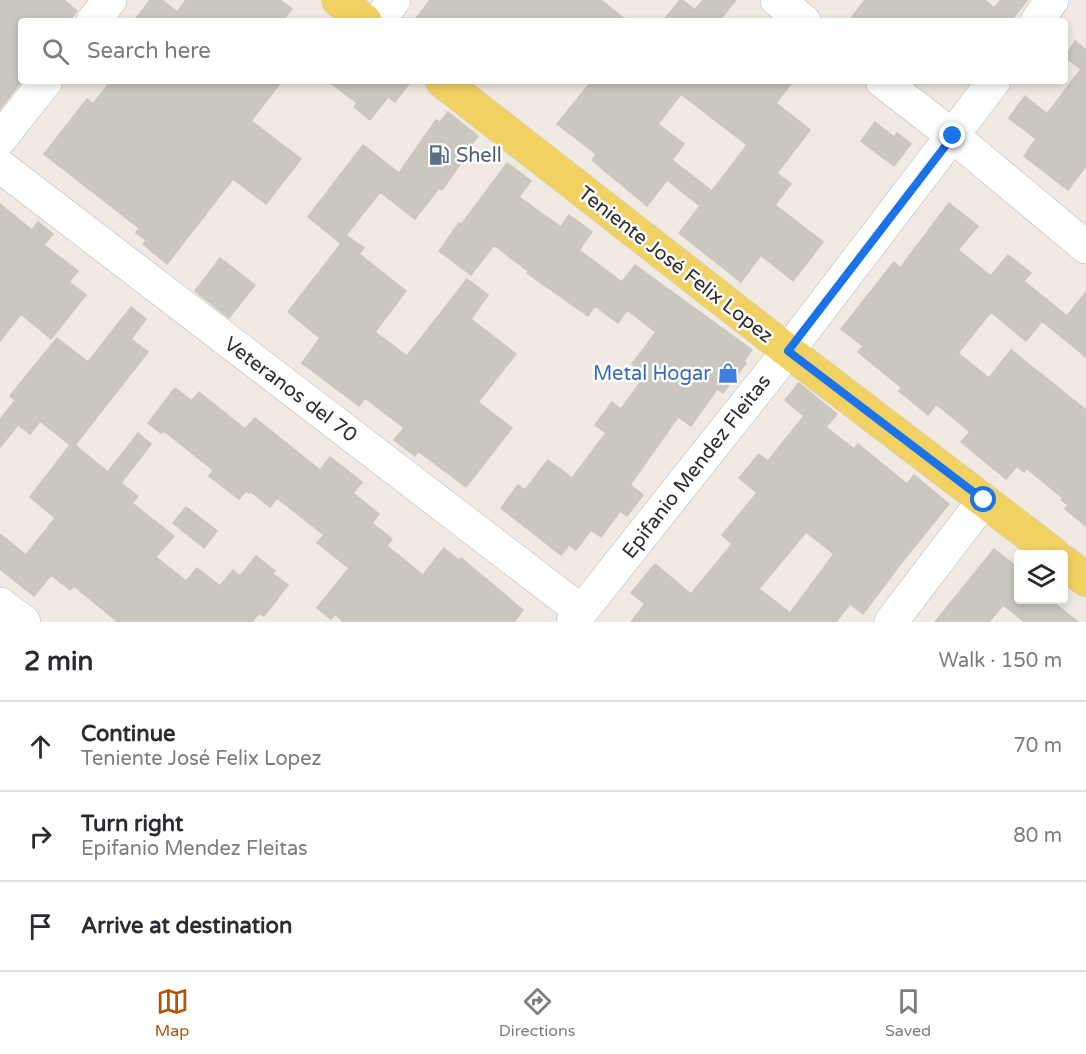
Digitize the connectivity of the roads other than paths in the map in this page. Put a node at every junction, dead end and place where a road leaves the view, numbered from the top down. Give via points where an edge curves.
1 (110, 0) edge
2 (338, 0) edge
3 (394, 0) edge
4 (777, 0) edge
5 (1052, 0) edge
6 (95, 18) edge
7 (361, 18) edge
8 (380, 18) edge
9 (800, 18) edge
10 (1039, 18) edge
11 (44, 84) edge
12 (446, 84) edge
13 (886, 84) edge
14 (992, 84) edge
15 (953, 136) junction
16 (0, 139) edge
17 (0, 166) edge
18 (1086, 247) edge
19 (788, 351) junction
20 (984, 500) junction
21 (1048, 550) edge
22 (1068, 565) edge
23 (1086, 580) edge
24 (0, 604) edge
25 (577, 617) edge
26 (24, 622) edge
27 (891, 622) edge

1 - 6 street
2 - 7 main road
3 - 8 street
4 - 9 street
5 - 10 street
11 - 16 street
12 - 19 main road, Teniente José Felix Lopez
13 - 15 street
14 - 15 street, Epifanio Mendez Fleitas
15 - 18 street
15 - 19 street, Epifanio Mendez Fleitas
17 - 25 street, Veteranos del 70
19 - 20 main road, Teniente José Felix Lopez
19 - 25 street, Epifanio Mendez Fleitas
20 - 21 main road, Teniente José Felix Lopez
20 - 27 street
22 - 23 main road
24 - 26 street

